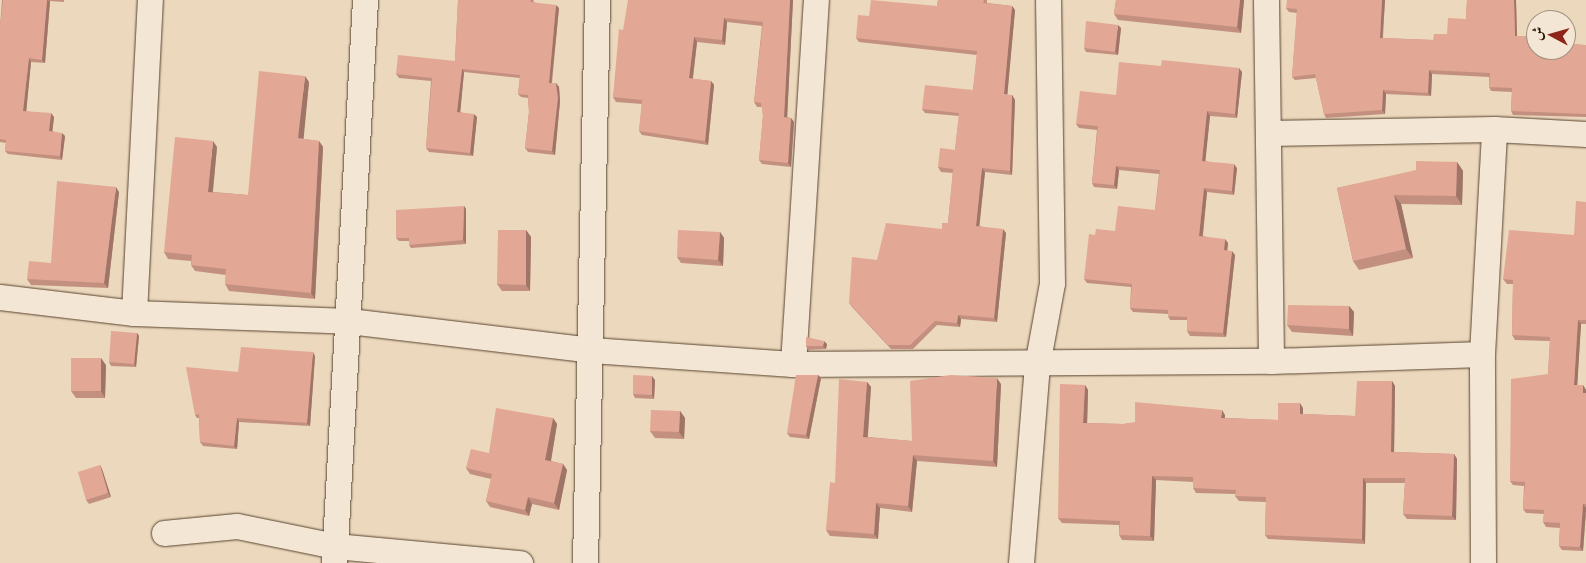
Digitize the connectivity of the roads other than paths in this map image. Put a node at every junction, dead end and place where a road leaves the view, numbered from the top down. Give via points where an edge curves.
1 (150, 0) edge
2 (365, 0) edge
3 (597, 0) edge
4 (816, 0) edge
5 (1048, 0) edge
6 (1266, 0) edge
7 (1494, 129) junction
8 (1268, 133) junction
9 (1586, 134) edge
10 (0, 297) edge
11 (134, 313) junction
12 (349, 321) junction
13 (591, 350) junction
14 (1482, 354) junction
15 (1272, 361) junction
16 (794, 364) junction
17 (1037, 365) junction
18 (164, 532) dead end
19 (334, 554) edge
20 (520, 563) edge
21 (585, 563) edge
22 (1021, 563) edge
23 (1483, 563) edge

1 - 11 street
2 - 12 street
3 - 13 street
4 - 16 street
5 - 17 street via 1052,283
6 - 8 street
7 - 8 street
7 - 9 street
7 - 14 street
8 - 15 street
10 - 11 street
11 - 12 street
12 - 13 street
12 - 19 street
13 - 16 street
13 - 21 street
14 - 15 street
14 - 23 street
15 - 17 street
16 - 17 street
17 - 22 street
18 - 19 street via 237,526
19 - 20 street

